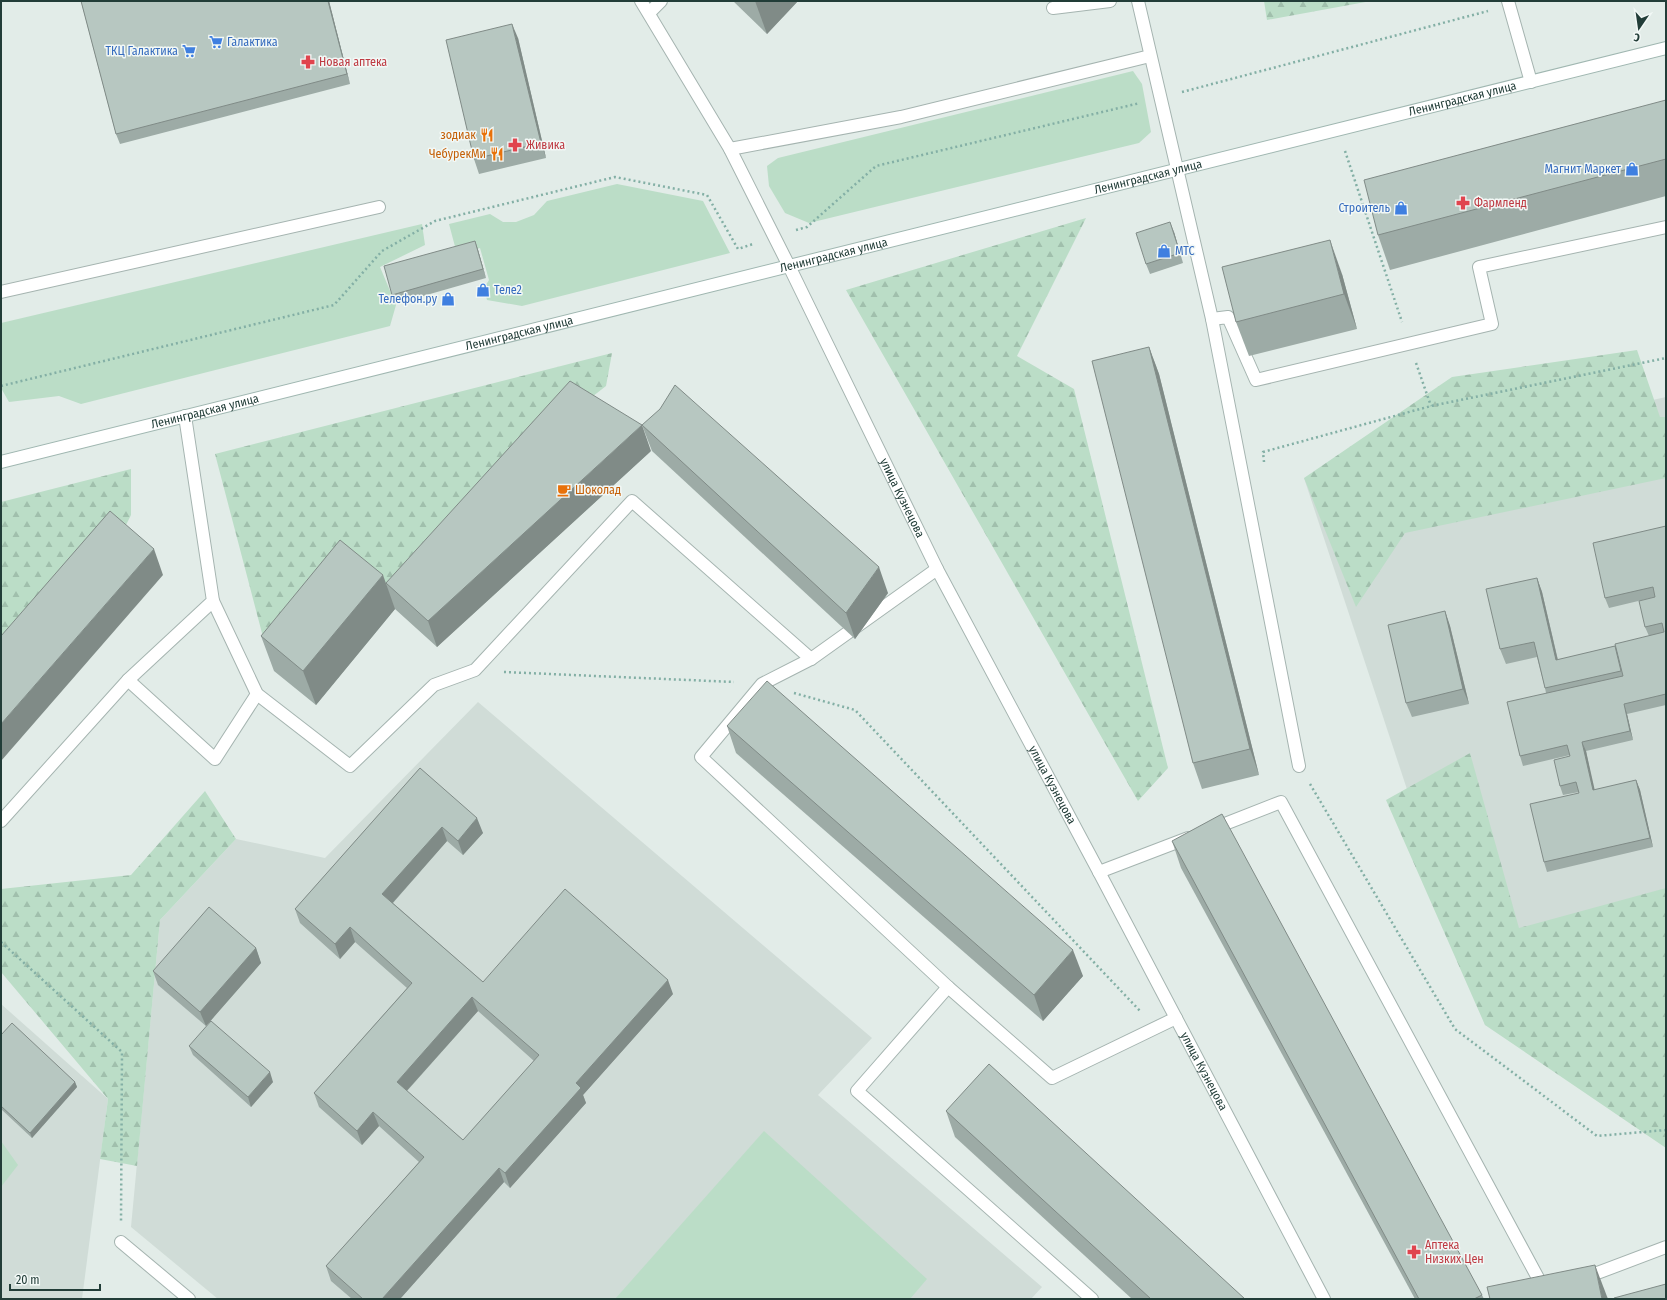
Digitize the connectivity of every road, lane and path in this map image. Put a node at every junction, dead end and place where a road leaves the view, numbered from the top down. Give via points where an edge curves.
1 (641, 1) edge
2 (661, 1) edge
3 (1110, 1) edge
4 (1138, 1) edge
5 (1508, 1) edge
6 (1053, 8) dead end
7 (649, 13) junction
8 (1666, 48) edge
9 (1150, 56) junction
10 (1531, 82) junction
11 (1338, 130) junction
12 (730, 149) junction
13 (1177, 169) junction
14 (379, 206) dead end
15 (1666, 227) edge
16 (789, 266) junction
17 (1, 292) edge
18 (1212, 319) junction
19 (1409, 343) junction
20 (1666, 358) edge
21 (1431, 406) junction
22 (185, 416) junction
23 (1, 462) edge
24 (1265, 468) dead end
25 (937, 569) junction
26 (213, 601) junction
27 (811, 658) junction
28 (475, 670) junction
29 (128, 680) junction
30 (762, 684) junction
31 (257, 694) junction
32 (1299, 766) joint
33 (1, 821) edge
34 (1099, 872) junction
35 (1, 942) edge
36 (948, 987) junction
37 (1176, 1018) junction
38 (1156, 1028) junction
39 (1666, 1130) edge
40 (122, 1242) joint
41 (1666, 1247) edge
42 (1574, 1282) edge
43 (1553, 1290) edge
44 (189, 1299) edge
45 (1092, 1299) edge
46 (1324, 1299) edge

1 - 7 main road, улица Кузнецова
2 - 7 main road
3 - 6 main road
4 - 9 main road
5 - 10 main road
7 - 12 main road, улица Кузнецова
8 - 10 main road, Ленинградская улица
9 - 12 main road via 901,117
9 - 13 main road
10 - 11 main road, Ленинградская улица
11 - 13 main road, Ленинградская улица
11 - 19 path
12 - 16 main road, улица Кузнецова
13 - 16 main road, Ленинградская улица
13 - 18 main road
14 - 17 main road
15 - 19 main road via 1479,267 1492,324
16 - 22 main road, Ленинградская улица
16 - 25 main road, улица Кузнецова
18 - 19 main road via 1228,317 1256,380
18 - 32 main road
19 - 21 path
20 - 21 path
21 - 24 path via 1263,452
22 - 23 main road, Ленинградская улица
22 - 26 main road
25 - 27 main road
25 - 34 main road, улица Кузнецова
26 - 29 main road
26 - 31 main road
27 - 28 main road via 632,500
27 - 30 main road
28 - 30 path
28 - 31 main road via 434,685 350,766
29 - 31 main road via 215,759
29 - 33 main road
30 - 36 main road via 701,757
30 - 38 path via 855,710
32 - 39 path via 1454,1030 1597,1136
34 - 37 main road, улица Кузнецова
34 - 43 main road via 1281,802 1546,1292
35 - 40 path via 122,1052
36 - 38 main road via 1052,1078
36 - 45 main road via 857,1091
37 - 38 main road
37 - 46 main road, улица Кузнецова
40 - 44 main road
41 - 42 main road

